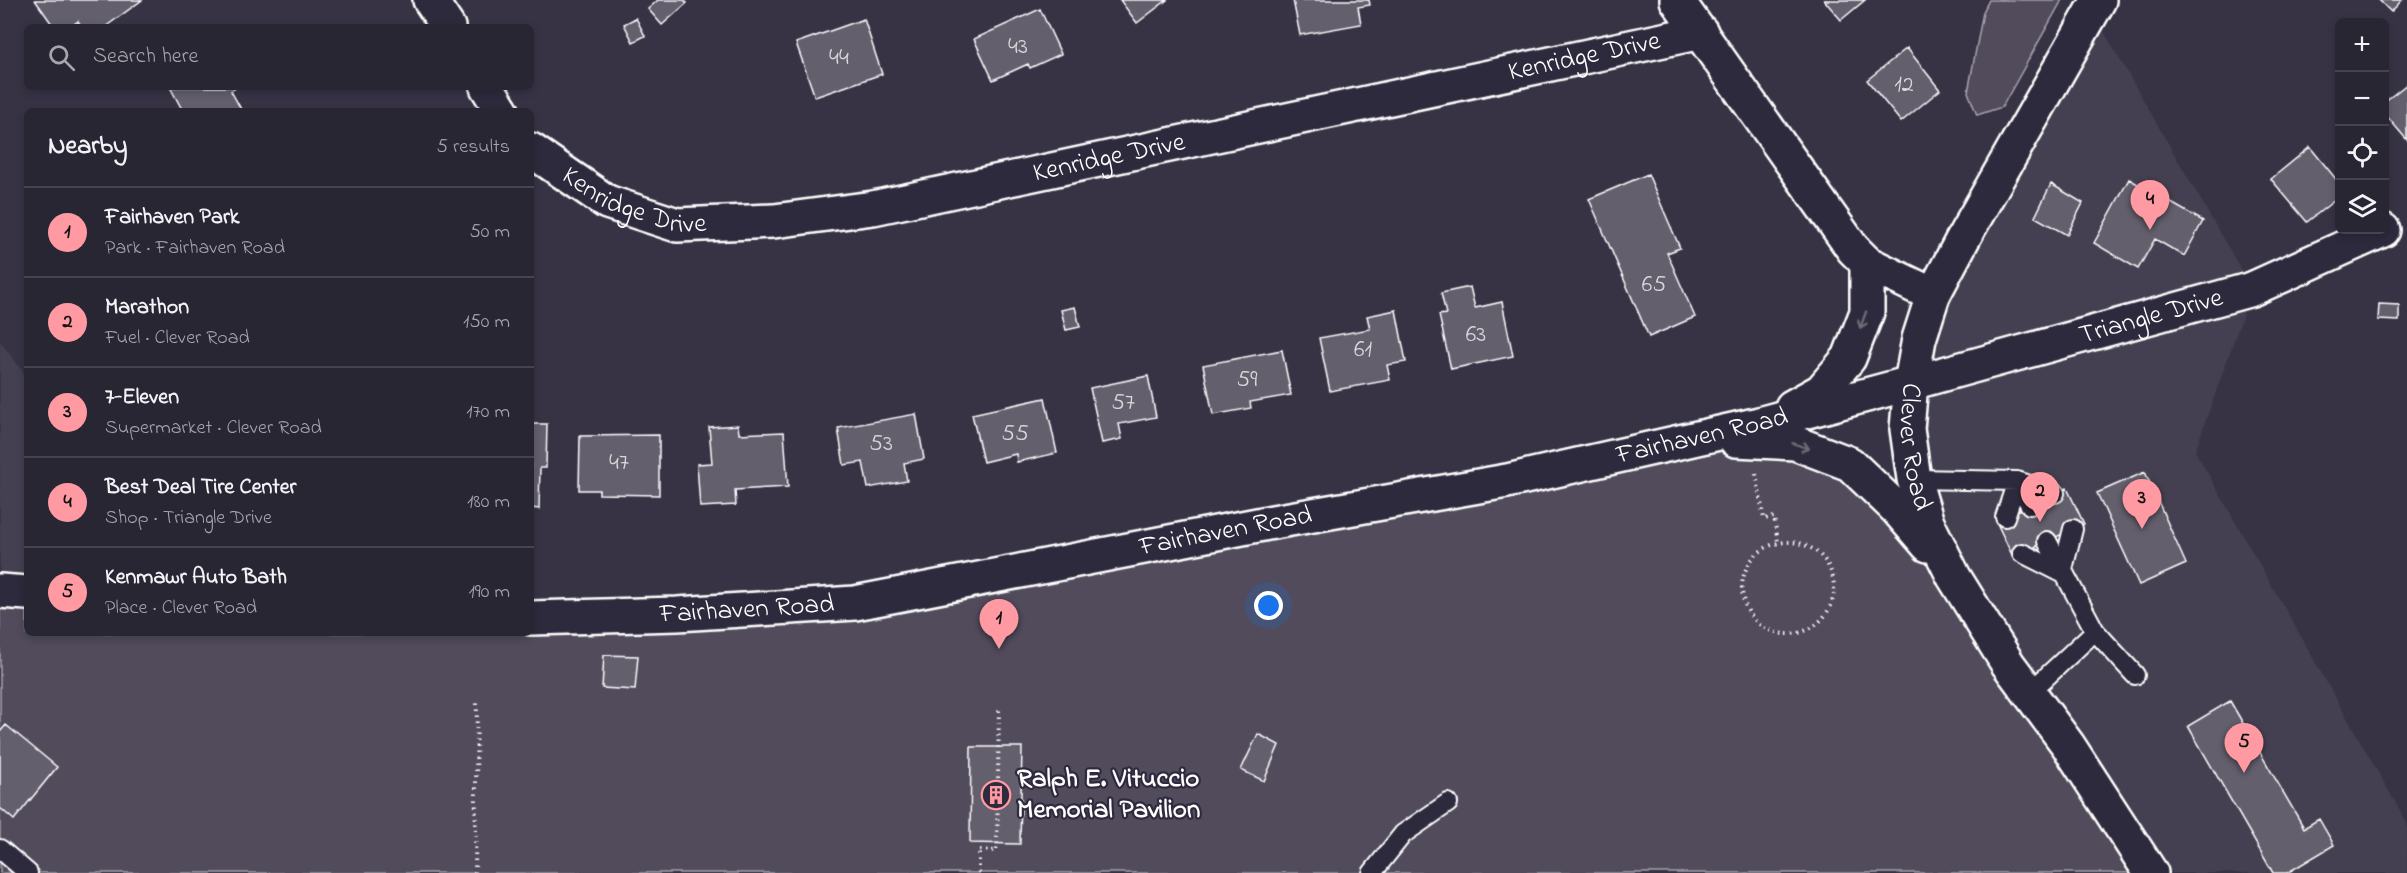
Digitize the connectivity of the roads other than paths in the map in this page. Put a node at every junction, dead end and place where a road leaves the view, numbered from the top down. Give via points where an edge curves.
1 (430, 0) edge
2 (1677, 0) edge
3 (2098, 0) edge
4 (446, 24) edge
5 (1701, 32) junction
6 (489, 90) edge
7 (500, 108) edge
8 (534, 152) edge
9 (2407, 219) edge
10 (2389, 227) edge
11 (2373, 234) edge
12 (1867, 262) junction
13 (1933, 295) junction
14 (1911, 383) junction
15 (1759, 424) junction
16 (1701, 438) junction
17 (1914, 479) junction
18 (2017, 481) junction
19 (2055, 493) dead end
20 (2030, 505) dead end
21 (2005, 517) dead end
22 (2073, 529) dead end
23 (2047, 541) dead end
24 (2022, 553) dead end
25 (2062, 573) junction
26 (1954, 577) junction
27 (0, 591) edge
28 (24, 593) edge
29 (534, 618) edge
30 (2096, 631) junction
31 (2135, 675) dead end
32 (2029, 693) junction
33 (1448, 803) dead end
34 (0, 849) edge
35 (28, 873) edge
36 (1372, 873) edge
37 (2151, 873) edge

1 - 4 street
2 - 5 street, Kenridge Drive
3 - 13 street, Clever Road
5 - 8 street, Kenridge Drive via 873,208 774,221 677,225 607,202
5 - 12 street, Kenridge Drive via 1853,249
6 - 7 street
9 - 10 street, Triangle Drive
11 - 14 street, Triangle Drive via 2252,289
12 - 13 street, Kenridge Drive
12 -> 15 street via 1867,312 1849,358 1821,391
13 - 14 street, Clever Road via 1918,339
14 - 15 street, Fairhaven Road
14 - 17 street, Clever Road via 1907,429
15 - 16 street, Fairhaven Road
16 -> 26 street via 1795,443 1850,464 1897,509
16 - 29 street, Fairhaven Road via 1508,481 855,603
17 - 18 lane
17 - 26 street, Clever Road via 1927,523
18 - 19 lane
18 - 20 lane
18 - 21 lane
22 - 25 lane
23 - 25 lane
24 - 25 lane
25 - 30 lane
26 - 32 street, Clever Road
27 - 28 street
30 - 31 lane
30 - 32 lane
32 - 37 street, Clever Road via 2068,745
33 - 36 lane via 1403,834
34 - 35 lane

